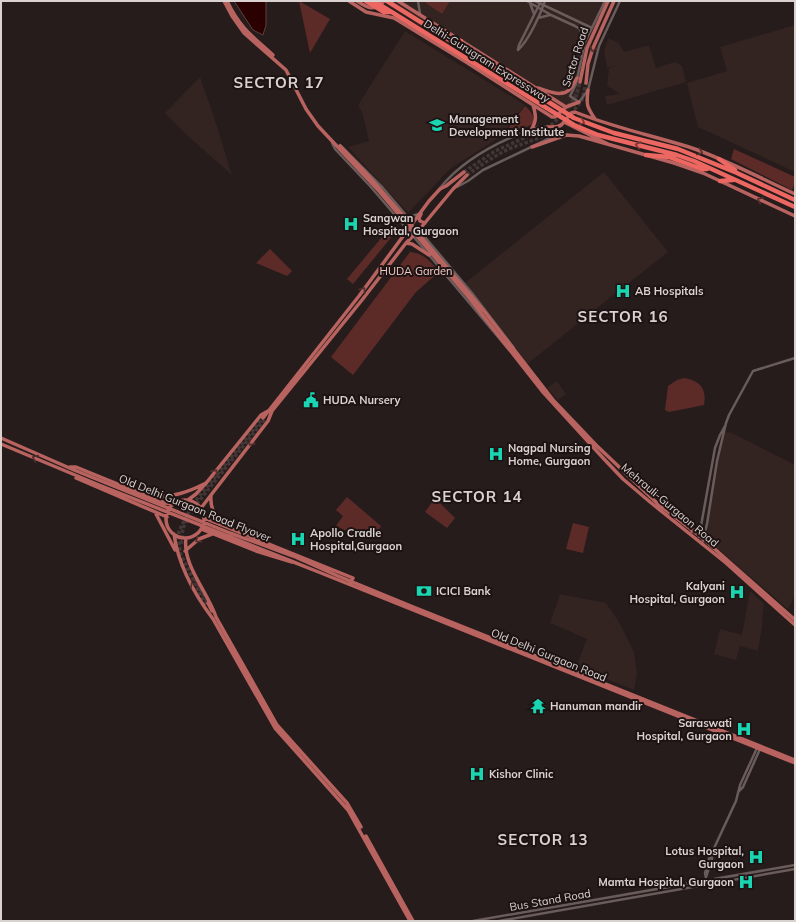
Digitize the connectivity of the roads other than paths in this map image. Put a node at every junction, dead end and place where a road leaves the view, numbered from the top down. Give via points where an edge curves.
1 (224, 1) edge
2 (227, 1) edge
3 (349, 1) edge
4 (357, 1) edge
5 (366, 1) edge
6 (374, 1) edge
7 (386, 1) edge
8 (398, 1) edge
9 (418, 1) edge
10 (535, 1) edge
11 (545, 1) edge
12 (605, 1) edge
13 (608, 1) edge
14 (614, 1) edge
15 (620, 1) edge
16 (528, 2) edge
17 (540, 2) edge
18 (543, 6) junction
19 (540, 8) junction
20 (392, 12) junction
21 (420, 15) junction
22 (534, 15) junction
23 (551, 15) junction
24 (537, 19) junction
25 (414, 26) junction
26 (592, 28) junction
27 (444, 30) junction
28 (445, 38) junction
29 (461, 41) junction
30 (433, 42) junction
31 (452, 42) junction
32 (586, 42) junction
33 (577, 78) junction
34 (580, 82) tunnel mouth
35 (586, 83) tunnel mouth
36 (531, 86) junction
37 (588, 90) junction
38 (579, 102) junction
39 (533, 105) junction
40 (566, 107) junction
41 (596, 120) junction
42 (564, 122) junction
43 (547, 126) junction
44 (530, 130) junction
45 (331, 140) junction
46 (338, 144) junction
47 (608, 144) junction
48 (532, 147) junction
49 (344, 153) junction
50 (646, 155) junction
51 (718, 159) junction
52 (710, 170) junction
53 (738, 173) junction
54 (735, 180) junction
55 (720, 181) junction
56 (440, 189) junction
57 (453, 189) junction
58 (795, 194) edge
59 (795, 200) edge
60 (429, 201) junction
61 (795, 207) edge
62 (404, 212) junction
63 (419, 214) junction
64 (795, 216) edge
65 (398, 218) junction
66 (425, 223) junction
67 (408, 230) junction
68 (419, 230) junction
69 (413, 236) junction
70 (428, 241) junction
71 (406, 243) junction
72 (422, 247) junction
73 (429, 255) junction
74 (514, 352) junction
75 (795, 358) edge
76 (554, 402) junction
77 (271, 410) junction
78 (264, 418) tunnel mouth
79 (726, 423) junction
80 (1, 438) edge
81 (1, 444) edge
82 (67, 467) junction
83 (69, 472) junction
84 (74, 472) junction
85 (207, 482) junction
86 (211, 494) junction
87 (152, 498) junction
88 (188, 500) junction
89 (174, 504) junction
90 (201, 508) junction
91 (154, 511) junction
92 (167, 517) junction
93 (204, 518) junction
94 (225, 527) junction
95 (702, 527) junction
96 (201, 529) junction
97 (692, 531) junction
98 (174, 534) junction
99 (214, 534) junction
100 (186, 538) junction
101 (699, 538) junction
102 (703, 542) junction
103 (186, 551) junction
104 (180, 558) junction
105 (292, 558) junction
106 (297, 563) junction
107 (338, 576) joint
108 (352, 581) junction
109 (207, 604) tunnel mouth
110 (779, 608) junction
111 (215, 618) junction
112 (795, 620) edge
113 (795, 625) edge
114 (759, 749) junction
115 (795, 760) edge
116 (795, 763) edge
117 (795, 865) edge
118 (795, 869) edge
119 (705, 879) junction
120 (612, 897) junction
121 (612, 901) junction
122 (412, 921) edge
123 (473, 921) edge
124 (499, 921) edge

1 - 45 main road via 244,33 286,70 306,109
2 - 46 main road via 247,32 286,68 308,108 327,134
3 - 30 main road via 366,12 394,18
4 - 7 main road via 368,8 374,8
5 - 20 highway via 384,12
6 - 20 highway, Delhi-Gurugram Expressway
7 - 28 highway, Delhi-Gurugram Expressway
8 - 21 main road
9 - 21 street
10 - 17 street
11 - 18 street
12 - 26 street, Sector Road
13 - 34 main road via 587,48
14 -> 35 main road via 593,48
15 - 37 street, Sector Road via 599,46
16 - 19 street
16 - 22 street
17 - 18 street
17 - 19 street
18 - 19 street
18 - 26 street
19 - 22 street
19 - 23 street
19 - 24 street
20 - 25 highway, Delhi-Gurugram Expressway
21 - 27 main road
22 - 24 street via 518,50
23 - 24 street
23 - 32 street via 580,29
25 - 30 highway
52 -> 25 highway, Delhi-Gurugram Expressway via 676,155 598,135 574,125
26 - 32 street, Sector Road
27 - 28 main road
27 - 29 main road
28 - 31 highway, Delhi-Gurugram Expressway
29 - 31 highway
29 - 36 main road
30 - 39 main road
31 -> 53 highway, Delhi-Gurugram Expressway via 574,118 614,134 678,149
32 - 33 street, Sector Road
33 - 36 main road via 570,89 560,93
33 - 38 street, Sector Road via 570,97
36 - 40 main road
37 - 38 street, Sector Road
37 - 41 main road via 588,110
38 - 40 main road
39 - 40 main road via 553,118
39 - 44 main road via 536,118
41 - 42 main road via 574,111
41 -> 51 main road
42 - 43 main road via 556,127
42 - 47 main road
43 - 44 street
43 - 48 street via 554,131 554,136
44 - 56 street via 474,158 446,180
45 - 49 main road
45 - 65 street via 335,149
46 - 49 main road
46 - 62 street
47 - 48 main road via 573,134
47 - 50 main road
48 - 57 street via 483,170
49 - 74 main road, Mehrauli-Gurgaon Road
50 - 52 highway via 666,156
50 - 55 main road
51 - 53 highway
51 - 58 main road
52 - 54 highway, Delhi-Gurugram Expressway
53 - 59 highway, Delhi-Gurugram Expressway
54 - 55 highway
54 - 61 highway, Delhi-Gurugram Expressway
64 -> 55 main road
56 - 57 main road via 466,174
56 - 60 main road
57 - 66 main road
60 - 63 main road
60 - 66 main road via 419,218
62 - 63 street via 408,216
62 - 65 street
63 - 67 main road
65 - 67 street
66 - 68 main road
67 - 69 street
77 -> 67 main road
68 - 69 main road
68 - 70 street
69 - 71 main road
69 - 72 street
70 - 72 street
70 - 74 street via 497,323 514,346
71 - 73 main road
71 - 77 main road
72 - 73 street
73 - 74 street via 505,348
74 - 76 main road, Mehrauli-Gurgaon Road
75 - 79 street via 753,371
76 - 97 main road, Mehrauli-Gurgaon Road via 624,474
76 - 101 main road, Mehrauli-Gurgaon Road via 623,479
77 - 78 main road
85 -> 77 main road via 260,415
77 -> 86 main road via 268,421
79 - 95 street via 715,448
79 - 102 street
80 - 82 main road
83 -> 81 main road
82 - 84 main road, Old Delhi Gurgaon Road Flyover
82 - 87 main road via 76,468
83 - 84 main road, Old Delhi Gurgaon Road Flyover
83 - 91 main road via 73,477
84 - 105 main road, Old Delhi Gurgaon Road Flyover
85 - 87 main road via 178,495
85 - 88 main road
86 - 90 main road
86 - 94 main road via 213,512
87 - 89 main road
88 - 89 main road
88 - 90 main road
89 - 92 main road
90 - 93 main road
91 - 92 main road
91 - 104 main road
92 - 98 main road
93 - 94 main road
93 - 96 main road
94 - 108 main road
95 - 97 main road
95 - 101 street
96 - 99 main road
96 - 100 main road via 194,536
97 - 101 main road, Mehrauli-Gurgaon Road
98 - 100 main road
98 - 104 main road
99 -> 103 main road via 199,539
99 - 106 main road
100 - 103 main road
101 - 102 main road, Mehrauli-Gurgaon Road
102 - 110 main road, Mehrauli-Gurgaon Road
103 - 111 main road via 212,605
111 -> 104 main road via 192,585
105 - 106 main road, Old Delhi Gurgaon Road Flyover
105 - 107 main road, Old Delhi Gurgaon Road Flyover
106 - 108 main road, Old Delhi Gurgaon Road
107 - 108 main road, Old Delhi Gurgaon Road
108 - 114 main road, Old Delhi Gurgaon Road
108 - 115 main road, Old Delhi Gurgaon Road
109 - 111 main road
110 - 112 main road, Mehrauli-Gurgaon Road
110 - 113 main road, Mehrauli-Gurgaon Road
111 - 122 main road via 275,728 348,810
114 - 116 main road, Old Delhi Gurgaon Road
114 - 119 street via 709,859
117 - 119 street, Bus Stand Road
118 - 121 street, Bus Stand Road
119 - 120 street, Bus Stand Road
120 - 121 street
120 - 123 street, Bus Stand Road
121 - 124 street, Bus Stand Road

